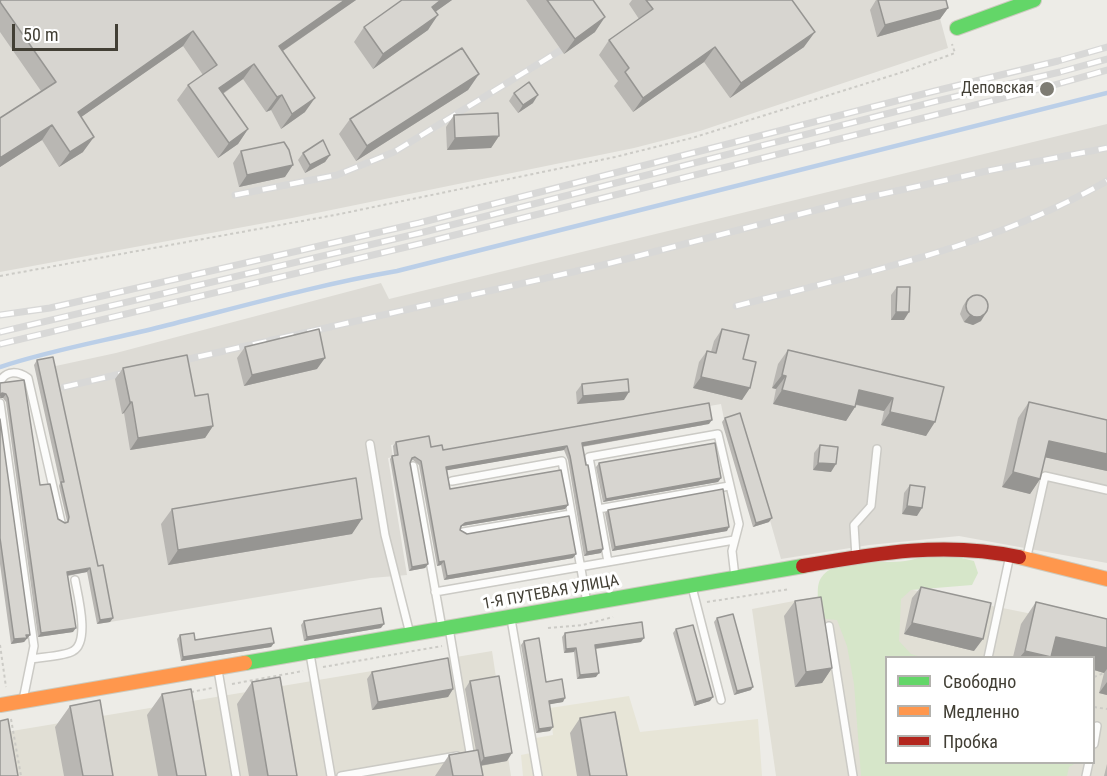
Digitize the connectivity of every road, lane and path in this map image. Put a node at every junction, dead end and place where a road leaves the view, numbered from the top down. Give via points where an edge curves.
1 (1034, 0) edge
2 (953, 34) joint
3 (0, 276) edge
4 (0, 382) edge
5 (0, 404) edge
6 (370, 444) dead end
7 (877, 449) dead end
8 (413, 466) edge
9 (452, 481) dead end
10 (729, 486) junction
11 (1107, 490) edge
12 (598, 509) junction
13 (571, 514) junction
14 (61, 522) edge
15 (463, 532) edge
16 (734, 540) junction
17 (1010, 555) junction
18 (856, 557) junction
19 (1026, 559) junction
20 (608, 562) junction
21 (580, 567) junction
22 (735, 578) junction
23 (1107, 579) edge
24 (75, 580) dead end
25 (691, 585) junction
26 (790, 589) dead end
27 (435, 592) junction
28 (587, 603) junction
29 (696, 603) junction
30 (621, 615) dead end
31 (511, 616) junction
32 (829, 626) dead end
33 (445, 628) junction
34 (547, 628) dead end
35 (410, 634) junction
36 (452, 645) junction
37 (309, 651) junction
38 (988, 656) edge
39 (32, 659) junction
40 (217, 667) junction
41 (312, 669) junction
42 (1104, 673) dead end
43 (182, 674) junction
44 (1095, 677) edge
45 (220, 686) junction
46 (185, 693) joint
47 (23, 700) junction
48 (721, 700) dead end
49 (0, 705) edge
50 (1097, 726) dead end
51 (1095, 738) edge
52 (471, 754) junction
53 (236, 776) edge
54 (331, 776) edge
55 (341, 776) edge
56 (474, 776) edge
57 (538, 776) edge
58 (853, 776) edge

1 - 2 street
2 - 3 path via 955,53 692,138 335,215
4 - 14 lane via 9,373 28,378
5 - 39 lane via 34,646
6 - 35 lane via 385,535
7 - 18 lane via 871,506 854,525
8 - 27 lane
9 - 13 lane via 562,461
10 - 12 lane
10 - 12 lane via 718,434 601,454 589,457
10 - 16 lane via 739,524
11 - 19 lane via 1045,476
12 - 20 lane
13 - 15 lane
13 - 21 lane
16 - 20 lane
16 - 22 lane
17 - 18 street, 1-Я ПУТЕВАЯ УЛИЦА via 949,548
17 - 19 street, 1-Я ПУТЕВАЯ УЛИЦА
17 - 38 lane
18 - 22 street, 1-Я ПУТЕВАЯ УЛИЦА
19 - 23 street, 1-Я ПУТЕВАЯ УЛИЦА
20 - 21 lane
21 - 27 lane
21 - 28 lane
22 - 25 street, 1-Я ПУТЕВАЯ УЛИЦА
24 - 39 lane via 80,645 73,652
25 - 28 street, 1-Я ПУТЕВАЯ УЛИЦА
25 - 29 lane
26 - 29 path
27 - 33 lane
28 - 31 street, 1-Я ПУТЕВАЯ УЛИЦА
29 - 48 lane
30 - 34 path via 590,624
31 - 33 street, 1-Я ПУТЕВАЯ УЛИЦА
31 - 57 lane
32 - 58 lane
33 - 35 street, 1-Я ПУТЕВАЯ УЛИЦА
33 - 36 lane
35 - 37 street, 1-Я ПУТЕВАЯ УЛИЦА
36 - 41 path
36 - 52 lane
37 - 40 street, 1-Я ПУТЕВАЯ УЛИЦА
37 - 41 lane
39 - 47 lane
40 - 43 street, 1-Я ПУТЕВАЯ УЛИЦА
40 - 45 lane
41 - 45 path
41 - 54 lane
42 - 44 path
43 - 46 lane
43 - 47 street, 1-Я ПУТЕВАЯ УЛИЦА via 91,695
45 - 46 path
45 - 53 lane
47 - 49 street, 1-Я ПУТЕВАЯ УЛИЦА
50 - 51 lane
52 - 55 lane
52 - 56 lane

